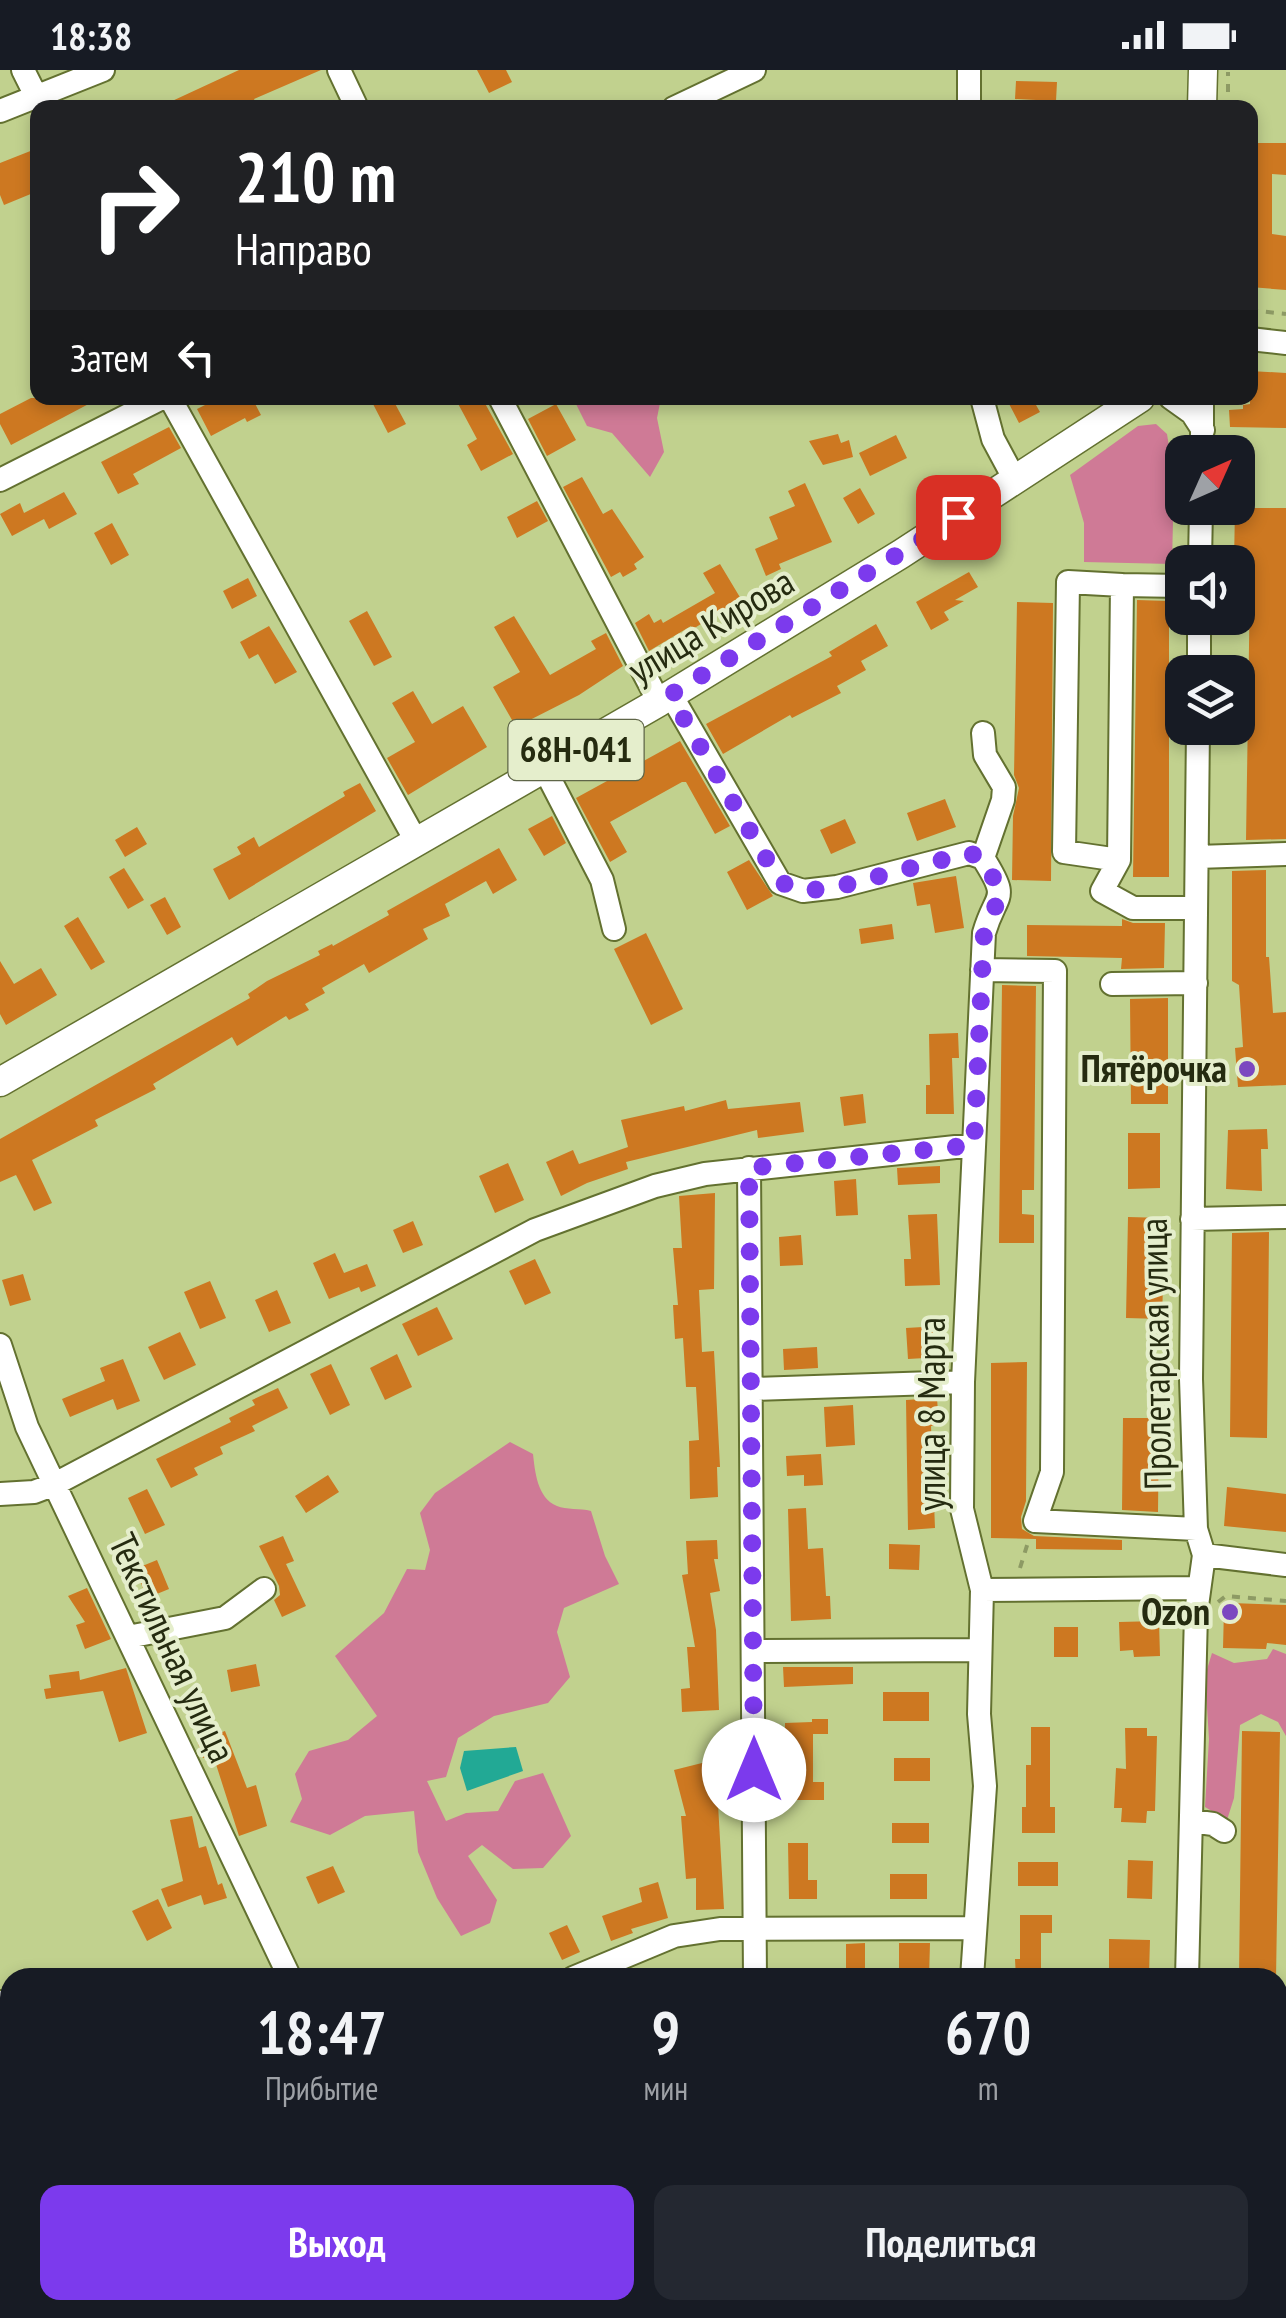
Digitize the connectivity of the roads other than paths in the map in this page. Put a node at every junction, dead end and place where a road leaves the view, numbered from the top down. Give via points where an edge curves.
1 (22, 70) edge
2 (103, 70) edge
3 (339, 70) edge
4 (754, 70) edge
5 (969, 70) edge
6 (1203, 70) edge
7 (36, 96) junction
8 (353, 100) edge
9 (691, 100) edge
10 (969, 100) edge
11 (1202, 100) edge
12 (0, 111) edge
13 (1258, 340) edge
14 (1286, 343) edge
15 (152, 405) edge
16 (170, 405) edge
17 (504, 405) edge
18 (984, 405) edge
19 (1129, 405) edge
20 (1181, 405) edge
21 (1202, 405) edge
22 (1200, 435) edge
23 (1202, 435) edge
24 (0, 480) edge
25 (1016, 480) junction
26 (1122, 584) junction
27 (1165, 585) edge
28 (665, 699) junction
29 (982, 733) dead end
30 (1198, 745) edge
31 (544, 768) junction
32 (416, 841) junction
33 (1286, 854) edge
34 (1197, 856) junction
35 (983, 858) junction
36 (1118, 860) junction
37 (1196, 908) junction
38 (614, 930) dead end
39 (982, 970) junction
40 (1196, 983) junction
41 (1112, 984) dead end
42 (0, 1082) edge
43 (974, 1145) junction
44 (749, 1168) junction
45 (1286, 1218) edge
46 (1192, 1220) junction
47 (0, 1345) edge
48 (963, 1382) junction
49 (751, 1388) junction
50 (55, 1484) junction
51 (0, 1494) edge
52 (1196, 1529) junction
53 (1204, 1555) junction
54 (1286, 1566) edge
55 (1198, 1588) junction
56 (264, 1590) dead end
57 (982, 1590) junction
58 (128, 1637) junction
59 (753, 1650) junction
60 (978, 1650) junction
61 (1191, 1821) junction
62 (1224, 1831) dead end
63 (754, 1928) junction
64 (974, 1928) junction
65 (285, 1968) edge
66 (597, 1968) edge
67 (755, 1968) edge
68 (972, 1968) edge
69 (1186, 1968) edge

1 - 7 street
2 - 7 street
3 - 8 street
4 - 9 street
5 - 10 street
6 - 11 main road
7 - 12 street
13 - 14 street
15 - 24 street
16 - 32 street
17 - 28 street
18 - 25 street via 993,439
19 - 25 main road, улица Кирова / 68Н-041
20 - 22 street
21 - 23 street
25 - 28 main road, улица Кирова / 68Н-041
26 - 27 street
26 - 36 street
26 - 36 street via 1068,582 1064,833 1064,852
28 - 31 main road, улица Кирова / 68Н-041
28 - 35 street via 780,882 803,891 837,887 969,853
29 - 35 street via 985,754 1004,787
30 - 34 street, Пролетарская улица
31 - 32 main road, улица Кирова / 68Н-041
31 - 38 street via 602,880
32 - 42 main road, улица Кирова / 68Н-041
33 - 34 street
34 - 37 street, Пролетарская улица
35 - 39 street, улица 8 Марта via 1001,893 984,933
36 - 37 street via 1102,891 1132,908
37 - 40 street, Пролетарская улица
39 - 43 street, улица 8 Марта
39 - 52 street via 1055,972 1052,1472 1034,1521
40 - 41 street
40 - 46 street, Пролетарская улица
43 - 44 street
43 - 48 street, улица 8 Марта
44 - 49 street
44 - 50 street via 655,1186 535,1230
45 - 46 street
46 - 52 street, Пролетарская улица
47 - 50 street, Текстильная улица
48 - 49 street
48 - 57 street, улица 8 Марта via 962,1509
49 - 59 street
50 - 51 street
50 - 58 street, Текстильная улица
52 - 53 street, Пролетарская улица
53 - 54 street
53 - 55 street, Пролетарская улица
55 - 57 street
55 - 61 street, Пролетарская улица
56 - 58 street via 225,1618
57 - 60 street, улица 8 Марта
58 - 65 street, Текстильная улица
59 - 60 street
59 - 63 street
60 - 64 street, улица 8 Марта via 985,1786
61 - 62 street
61 - 69 street, Пролетарская улица
63 - 64 street
63 - 66 street via 674,1936
63 - 67 street
64 - 68 street, улица 8 Марта

